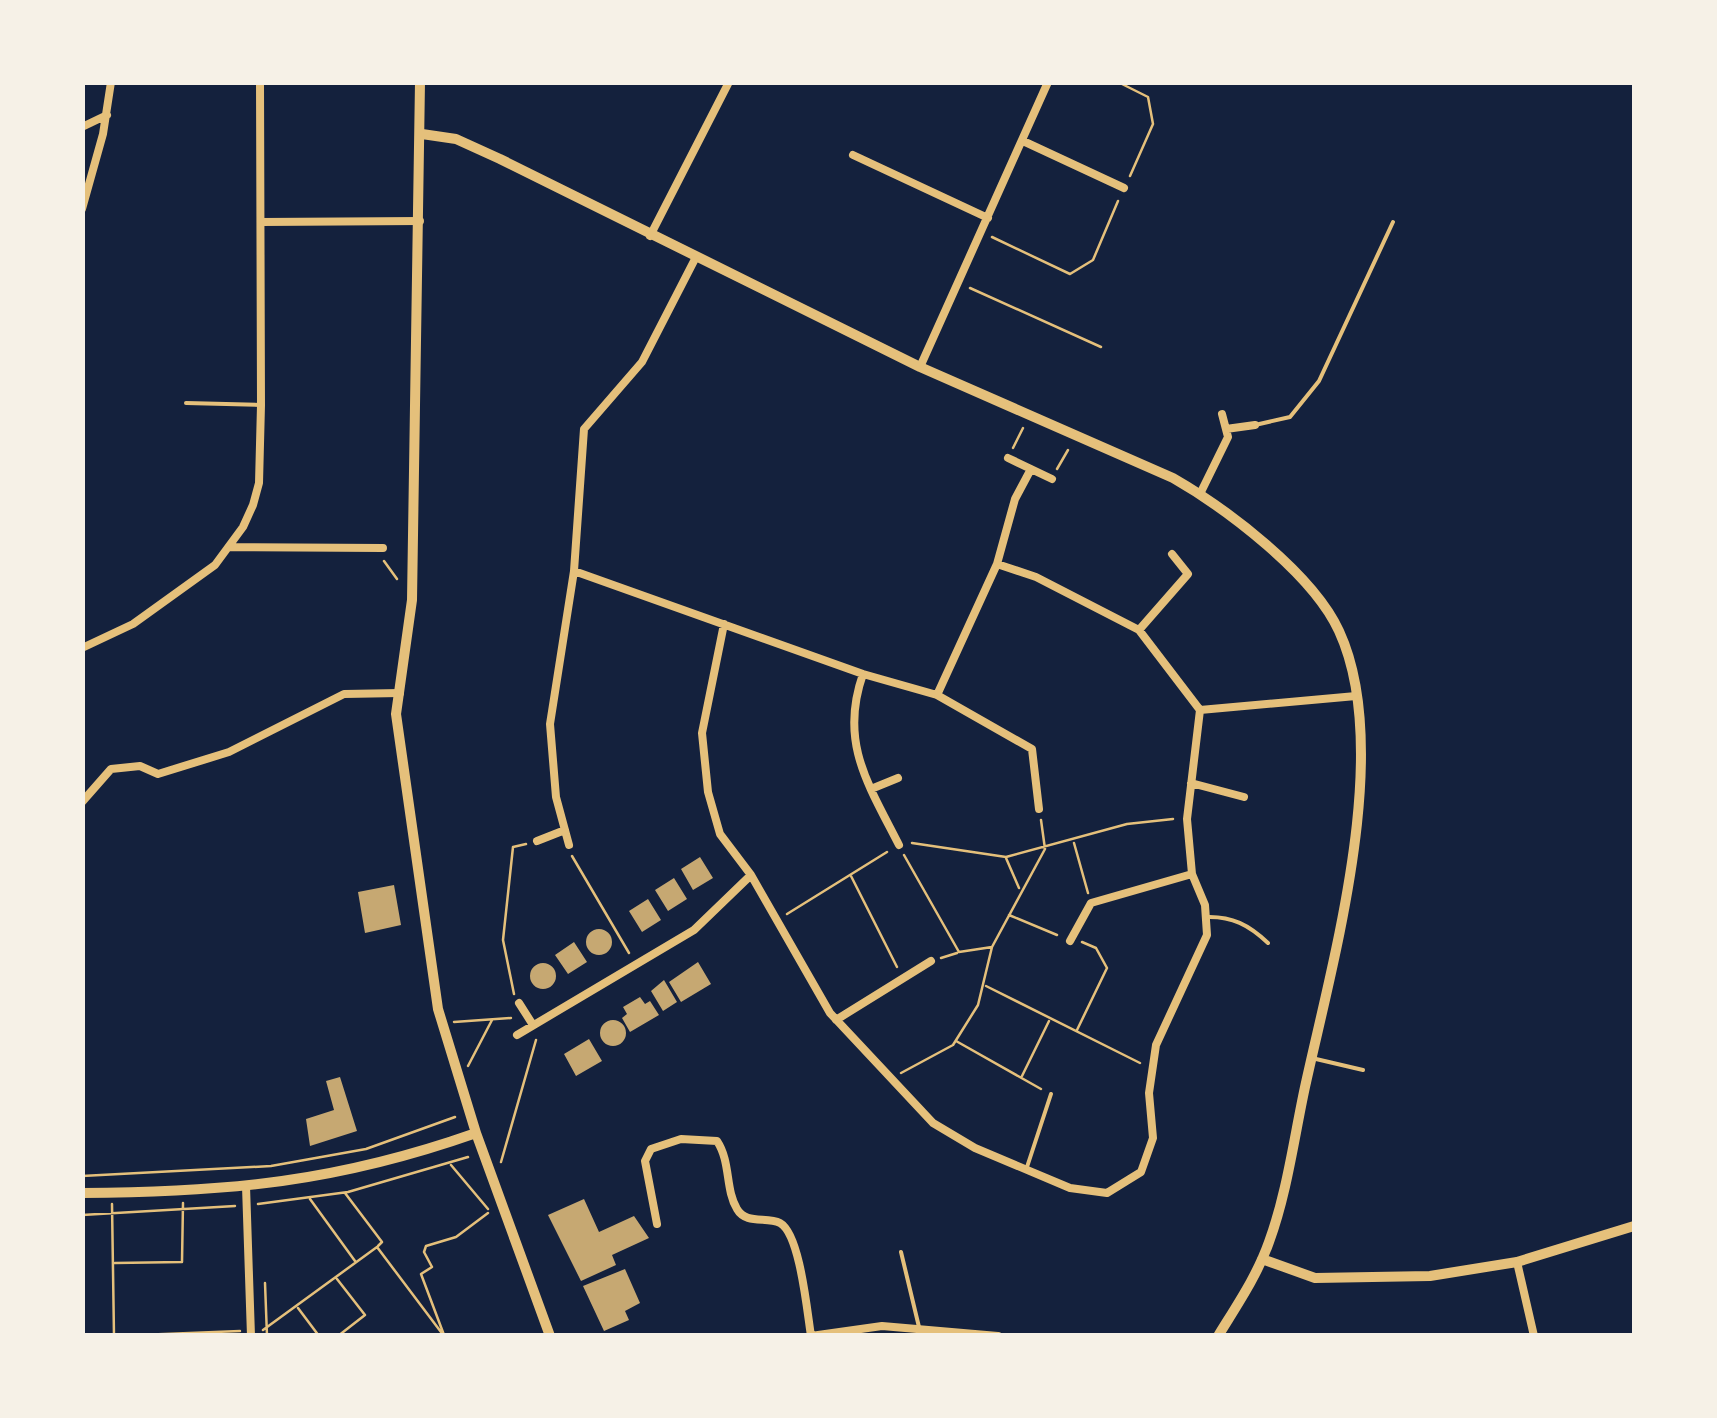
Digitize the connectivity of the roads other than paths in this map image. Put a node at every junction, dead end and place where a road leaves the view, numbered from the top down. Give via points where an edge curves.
1 (111, 82) edge
2 (260, 82) edge
3 (420, 82) edge
4 (729, 82) edge
5 (1048, 82) edge
6 (107, 115) junction
7 (82, 127) edge
8 (422, 134) junction
9 (1023, 141) junction
10 (852, 154) dead end
11 (1124, 188) road end
12 (82, 209) edge
13 (988, 218) junction
14 (420, 221) junction
15 (261, 222) junction
16 (1393, 222) dead end
17 (650, 236) junction
18 (695, 259) junction
19 (920, 367) junction
20 (186, 403) dead end
21 (261, 405) junction
22 (1222, 414) dead end
23 (1254, 425) joint
24 (1226, 429) junction
25 (1008, 458) road end
26 (1031, 470) junction
27 (1052, 479) road end
28 (1200, 494) junction
29 (230, 547) junction
30 (379, 548) road end
31 (1172, 554) dead end
32 (997, 564) junction
33 (574, 570) junction
34 (724, 624) junction
35 (1139, 630) junction
36 (82, 648) edge
37 (863, 674) junction
38 (400, 693) junction
39 (938, 695) junction
40 (1356, 696) junction
41 (1200, 710) junction
42 (898, 778) dead end
43 (1191, 783) junction
44 (871, 789) junction
45 (1244, 797) dead end
46 (82, 802) edge
47 (1039, 809) road end
48 (565, 830) junction
49 (537, 841) road end
50 (899, 845) road end
51 (569, 846) road end
52 (1192, 874) junction
53 (751, 875) junction
54 (1206, 917) junction
55 (1071, 939) road end
56 (1268, 943) dead end
57 (930, 961) road end
58 (520, 1002) road end
59 (836, 1020) junction
60 (530, 1021) junction
61 (517, 1035) dead end
62 (1312, 1058) junction
63 (1363, 1070) dead end
64 (1050, 1094) road end
65 (476, 1133) junction
66 (1028, 1167) junction
67 (246, 1186) junction
68 (82, 1193) edge
69 (657, 1224) dead end
70 (1634, 1226) edge
71 (901, 1252) dead end
72 (1262, 1258) junction
73 (1517, 1262) junction
74 (919, 1327) junction
75 (250, 1333) edge
76 (550, 1336) edge
77 (811, 1336) edge
78 (998, 1336) edge
79 (1218, 1336) edge
80 (1534, 1336) edge

1 - 6 street
2 - 15 street
3 - 8 street
4 - 17 street
5 - 9 street
6 - 7 street
6 - 12 street
8 - 14 street
8 - 17 street via 470,146
9 - 11 street
9 - 13 street
10 - 13 street
13 - 19 street
14 - 15 street
14 - 38 street via 412,600
15 - 21 street
16 - 23 lane via 1320,381 1290,417
17 - 18 street
18 - 19 street
18 - 33 street via 642,362 584,429
19 - 28 street
20 - 21 lane
21 - 29 street via 259,483
22 - 24 street
23 - 24 street
24 - 28 street
25 - 26 street
26 - 27 street
26 - 32 street via 1015,498
28 - 40 street via 1322,602 1341,634
29 - 30 street
29 - 36 street via 178,596
31 - 35 street via 1188,574
32 - 35 street
32 - 39 street
33 - 34 street
33 - 48 street via 550,724
34 - 37 street
34 - 53 street via 702,733 708,792 720,834
35 - 41 street
37 - 39 street
37 - 44 street via 851,708 857,760
38 - 46 street via 344,694 229,752 158,774 140,766 111,769
38 - 65 street via 396,714 442,1022
39 - 47 street via 1032,749
40 - 41 street
40 - 62 street via 1358,808
41 - 43 street
42 - 44 street
43 - 45 street
43 - 52 street
44 - 50 street
48 - 49 street
48 - 51 street
52 - 54 street
52 - 55 street via 1091,904
53 - 59 street
53 - 60 street via 707,921 543,1020
54 - 56 lane via 1226,916
54 - 66 street via 1207,935 1156,1045 1153,1138 1141,1172 1107,1193 1070,1188
57 - 59 street
58 - 60 street
59 - 66 street via 933,1123 974,1148
60 - 61 street
62 - 63 lane
62 - 72 street
64 - 66 lane
65 - 67 street via 372,1168
65 - 76 street
67 - 68 street
67 - 75 street
69 - 77 street via 645,1161 651,1149 681,1139 717,1141 737,1209 792,1233
70 - 73 street
71 - 74 lane
72 - 73 street via 1331,1279 1430,1276
72 - 79 street
73 - 80 street
74 - 77 street
74 - 78 street

